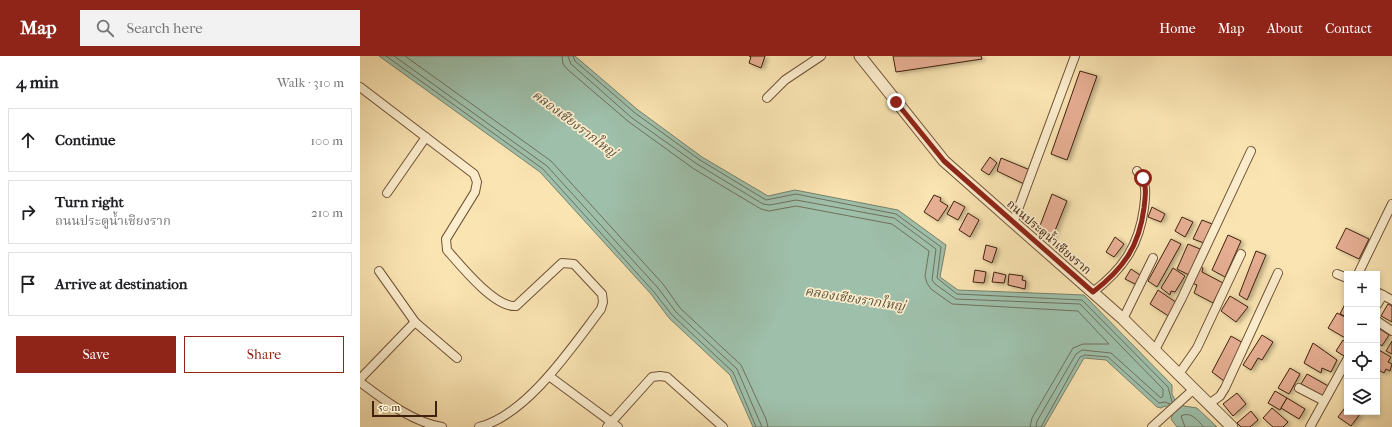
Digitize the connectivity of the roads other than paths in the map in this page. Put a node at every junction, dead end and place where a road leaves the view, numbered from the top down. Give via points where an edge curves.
1 (821, 56) edge
2 (860, 56) edge
3 (1075, 56) edge
4 (361, 89) edge
5 (767, 98) dead end
6 (426, 137) junction
7 (1251, 151) dead end
8 (1137, 170) dead end
9 (386, 193) dead end
10 (1392, 204) edge
11 (1013, 222) junction
12 (1241, 254) dead end
13 (1153, 258) dead end
14 (379, 270) dead end
15 (1359, 271) edge
16 (1278, 273) dead end
17 (1337, 274) dead end
18 (1344, 277) edge
19 (1093, 292) junction
20 (1380, 293) edge
21 (1392, 300) edge
22 (1123, 319) junction
23 (415, 322) junction
24 (1380, 323) edge
25 (1392, 331) edge
26 (1155, 350) junction
27 (457, 358) dead end
28 (1344, 365) edge
29 (1179, 374) junction
30 (549, 376) junction
31 (362, 378) edge
32 (1299, 388) dead end
33 (1194, 389) junction
34 (1324, 401) junction
35 (1209, 404) junction
36 (609, 424) edge
37 (442, 427) edge
38 (479, 427) edge
39 (618, 427) edge
40 (723, 427) edge
41 (1152, 427) edge
42 (1232, 427) edge
43 (1310, 427) edge

1 - 5 street via 784,80
2 - 11 street, ถนนประตูน้ำเชียงราก via 944,161
3 - 11 street
4 - 6 street
6 - 9 street
6 - 30 street via 474,174 477,182 475,192 446,239 445,245 477,284 505,304 516,306 562,263 568,262 574,264 602,294 603,302 600,309
7 - 26 street
8 - 19 street via 1146,185 1138,237 1131,252 1114,274
10 - 15 street
11 - 19 street, ถนนประตูน้ำเชียงราก
12 - 29 street via 1196,348
13 - 22 street
14 - 23 street
16 - 35 street via 1225,388 1220,396
17 - 18 street
19 - 22 street, ถนนประตูน้ำเชียงราก
20 - 21 street
22 - 26 street, ถนนประตูน้ำเชียงราก
23 - 27 street
23 - 31 street
24 - 25 street
26 - 29 street, ถนนประตูน้ำเชียงราก
28 - 34 street
29 - 33 street, ถนนประตูน้ำเชียงราก
30 - 36 street
30 - 38 street via 492,424
31 - 37 street via 400,410 433,426
32 - 34 street
33 - 35 street, ถนนประตูน้ำเชียงราก
33 - 41 street
34 - 43 street
35 - 42 street, ถนนประตูน้ำเชียงราก
36 - 39 street
36 - 40 street via 652,377 660,376 667,377

